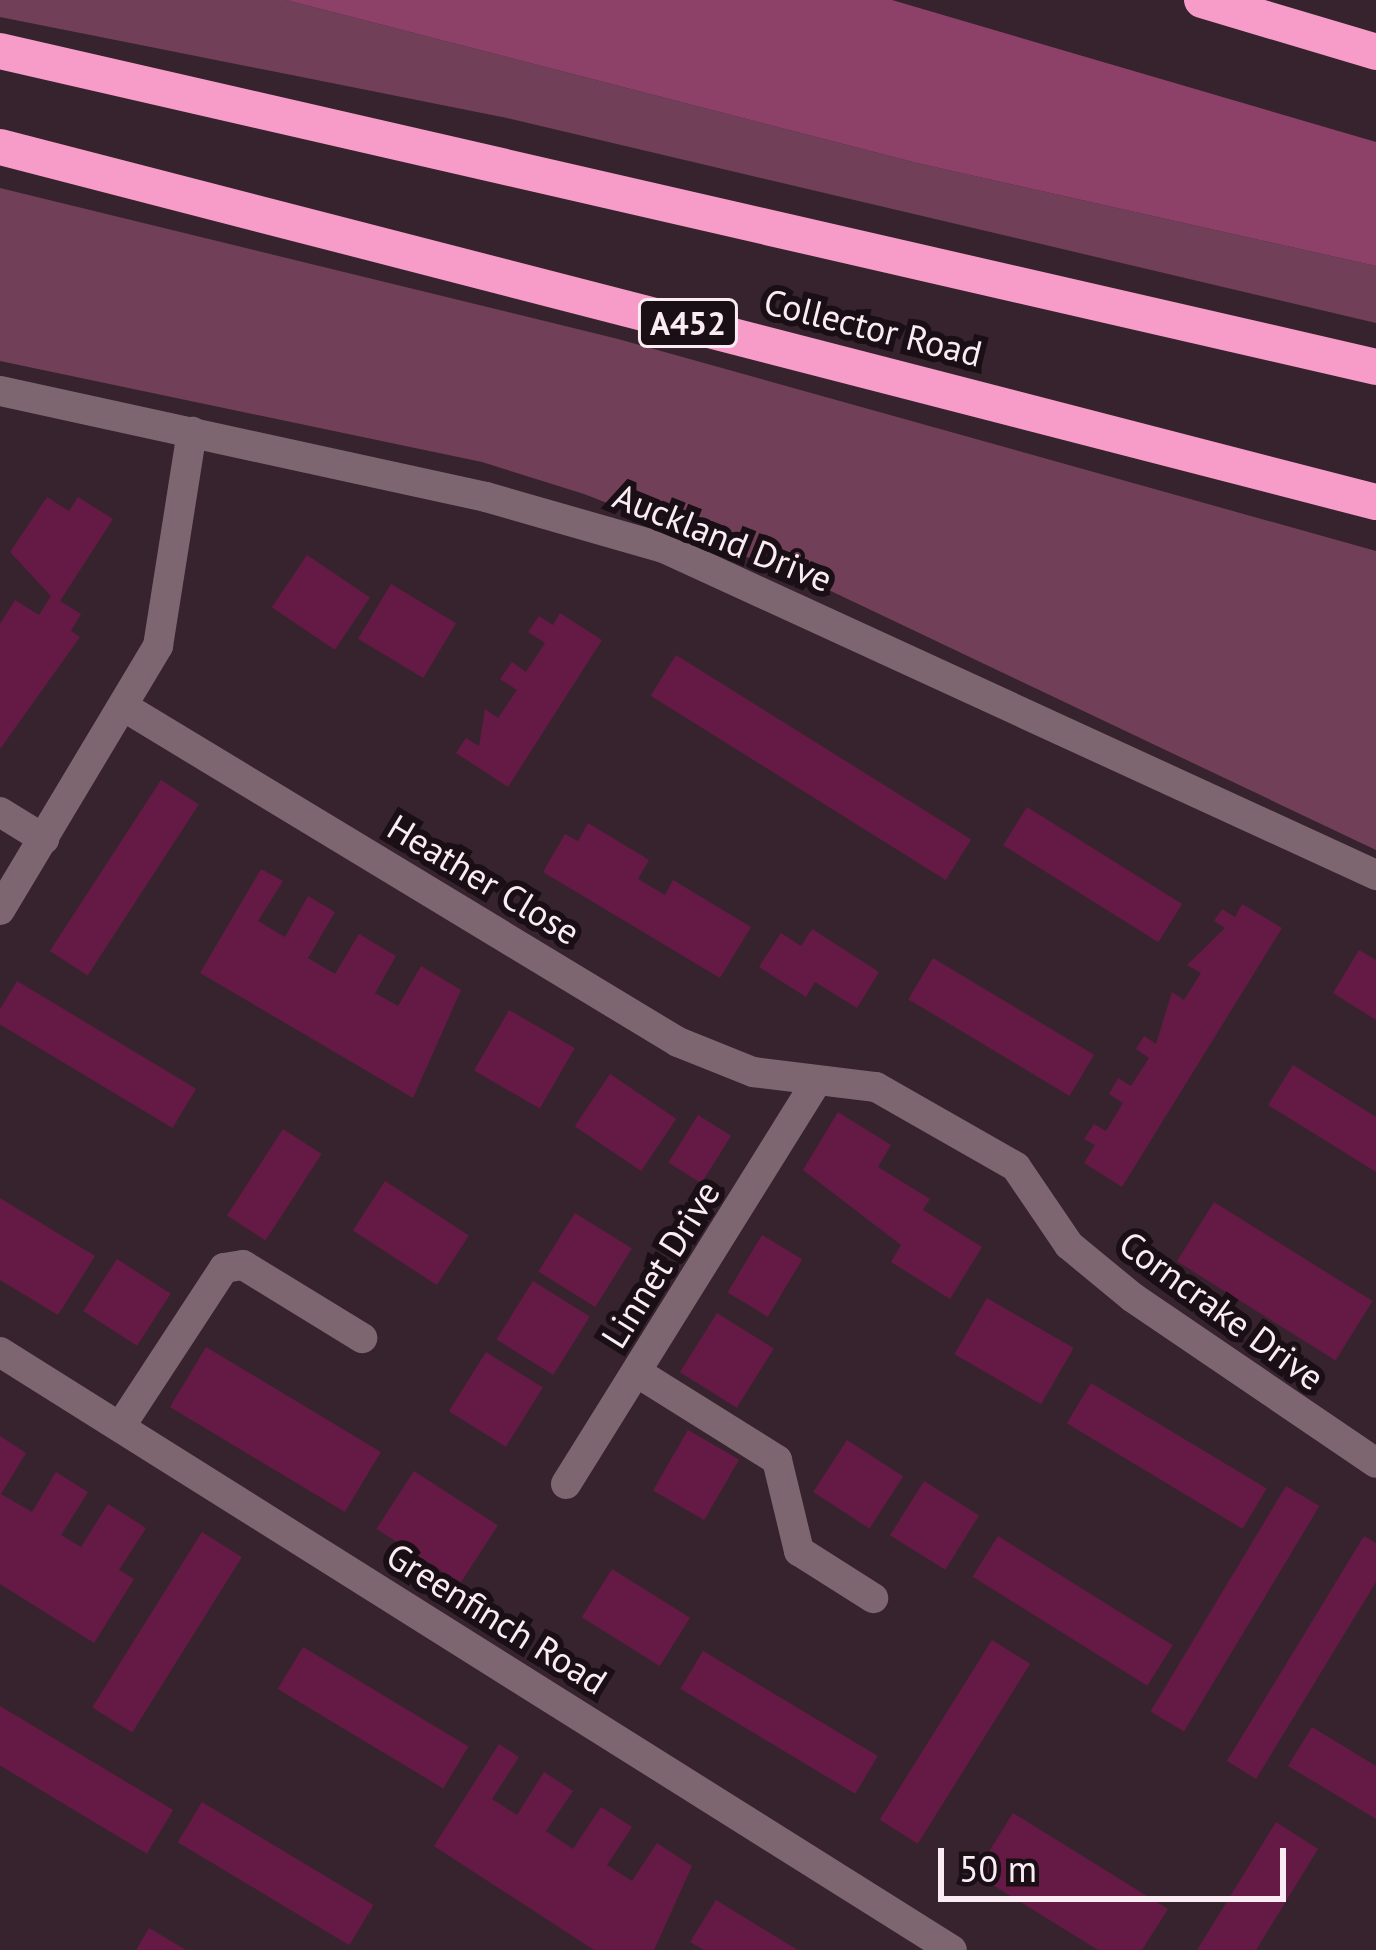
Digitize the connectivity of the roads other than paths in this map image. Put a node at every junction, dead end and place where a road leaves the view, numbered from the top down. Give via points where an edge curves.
1 (1202, 0) edge
2 (0, 51) edge
3 (1376, 52) edge
4 (0, 147) edge
5 (1376, 367) edge
6 (0, 391) edge
7 (192, 432) junction
8 (1376, 502) edge
9 (126, 708) junction
10 (0, 812) edge
11 (44, 838) junction
12 (1376, 875) edge
13 (0, 910) edge
14 (817, 1081) junction
15 (1044, 1199) joint
16 (362, 1338) dead end
17 (0, 1352) edge
18 (638, 1373) junction
19 (120, 1427) junction
20 (1376, 1463) edge
21 (566, 1484) dead end
22 (873, 1598) dead end
23 (952, 1950) edge

1 - 3 highway
2 - 5 highway, Collector Road
4 - 8 highway, Collector Road / A452
6 - 7 street, Auckland Drive
7 - 9 street via 172,602
7 - 12 street, Auckland Drive via 664,548
9 - 11 street
9 - 14 street, Heather Close via 678,1042 753,1072
10 - 11 street
11 - 13 street
14 - 15 street, Heather Close via 875,1087 1016,1167
14 - 18 street, Linnet Drive
15 - 20 street, Corncrake Drive via 1069,1245 1132,1297
16 - 19 street via 242,1265 224,1268
17 - 19 street, Greenfinch Road
18 - 21 street, Linnet Drive
18 - 22 street via 777,1460 799,1551
19 - 23 street, Greenfinch Road

